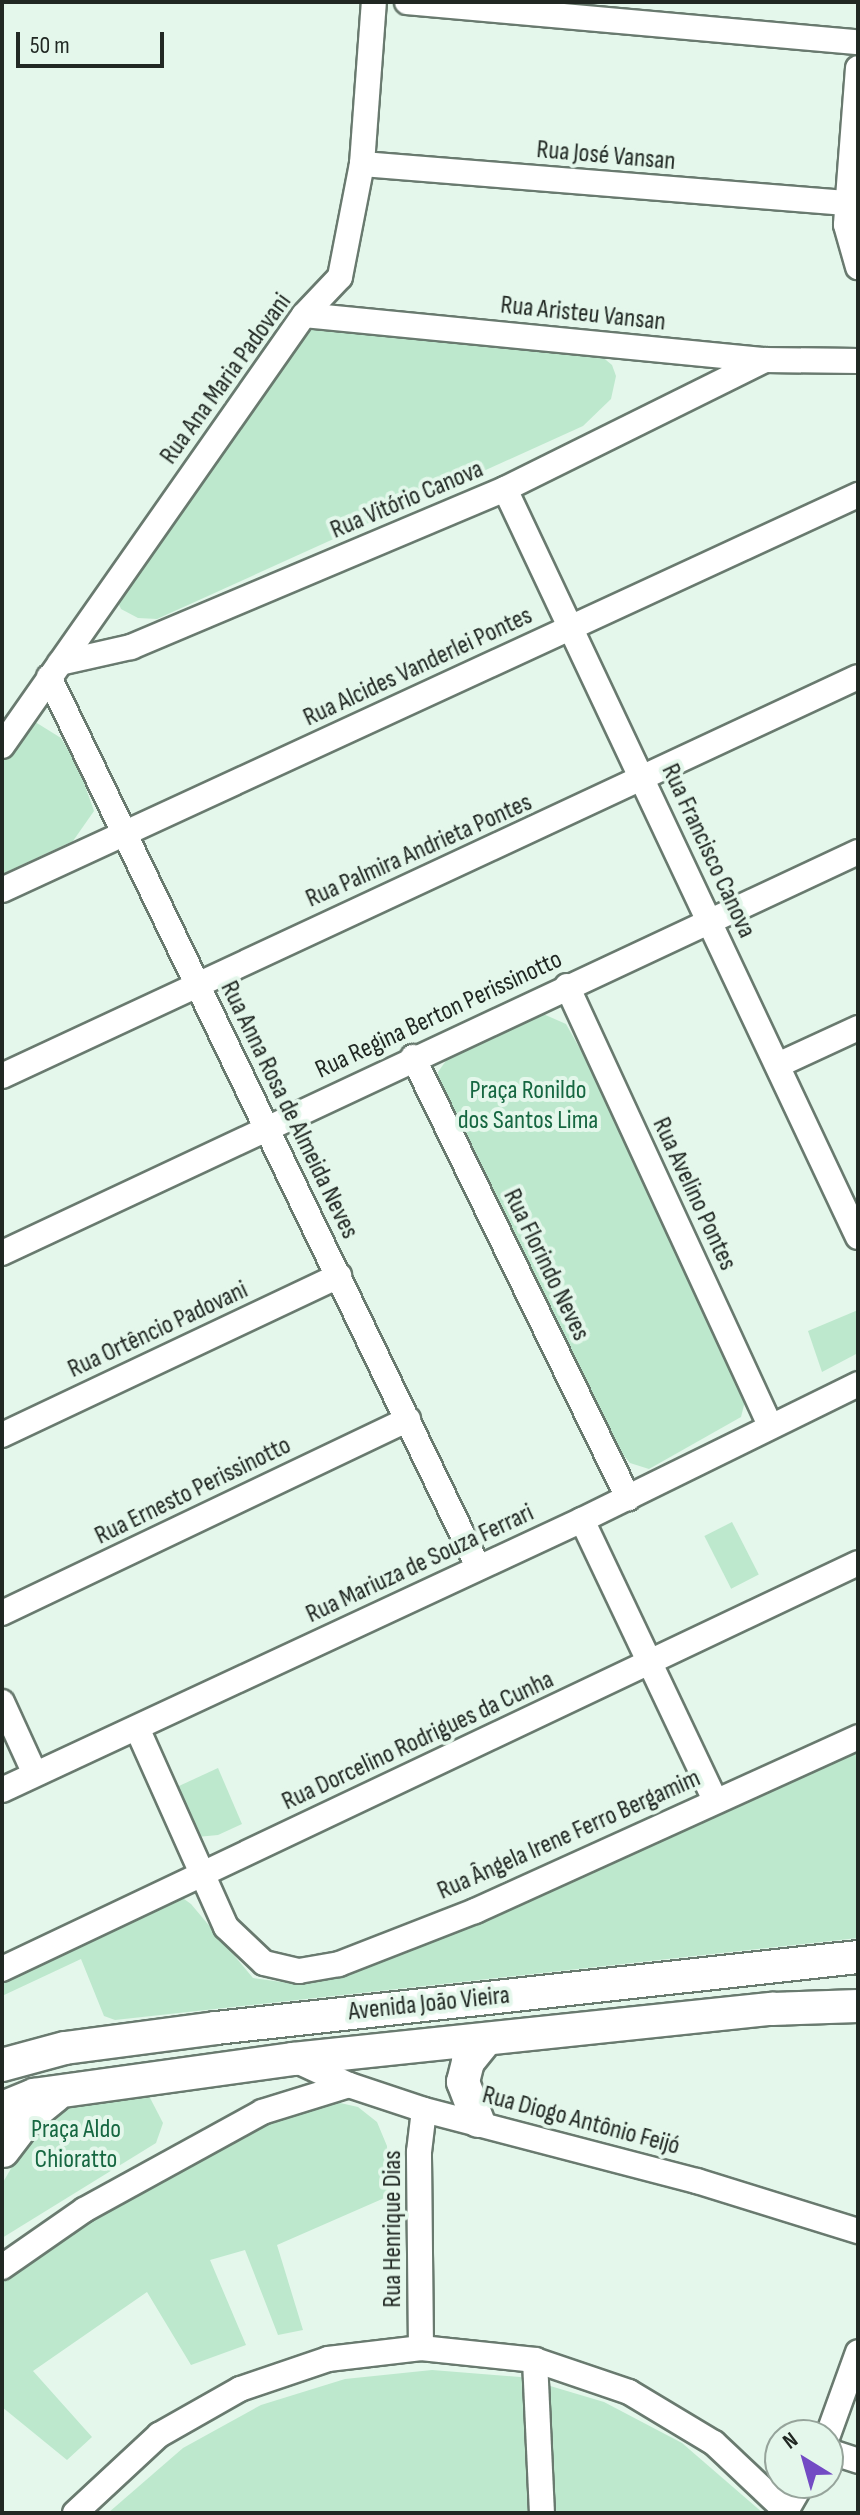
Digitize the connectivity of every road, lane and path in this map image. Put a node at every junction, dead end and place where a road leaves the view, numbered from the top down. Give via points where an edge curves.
1 (374, 2) edge
2 (407, 2) edge
3 (858, 42) edge
4 (858, 68) edge
5 (362, 164) junction
6 (846, 203) junction
7 (858, 267) edge
8 (304, 315) junction
9 (765, 360) junction
10 (858, 361) edge
11 (505, 489) junction
12 (858, 495) edge
13 (571, 627) junction
14 (55, 670) junction
15 (858, 677) edge
16 (2, 746) edge
17 (644, 780) junction
18 (124, 832) junction
19 (858, 852) edge
20 (2, 890) edge
21 (709, 920) junction
22 (197, 983) junction
23 (567, 986) junction
24 (858, 1028) edge
25 (413, 1057) junction
26 (778, 1065) junction
27 (2, 1076) edge
28 (267, 1127) junction
29 (852, 1209) edge
30 (858, 1237) edge
31 (2, 1253) edge
32 (339, 1276) junction
33 (858, 1384) edge
34 (408, 1419) junction
35 (770, 1426) junction
36 (2, 1435) edge
37 (628, 1498) junction
38 (582, 1520) junction
39 (858, 1563) edge
40 (478, 1567) junction
41 (2, 1613) edge
42 (649, 1662) junction
43 (2, 1702) edge
44 (137, 1728) junction
45 (858, 1737) edge
46 (35, 1774) junction
47 (2, 1790) edge
48 (715, 1800) junction
49 (202, 1875) junction
50 (858, 1957) edge
51 (2, 1969) edge
52 (858, 2006) edge
53 (485, 2041) junction
54 (6, 2058) edge
55 (293, 2059) junction
56 (349, 2085) junction
57 (61, 2091) junction
58 (2, 2108) edge
59 (424, 2110) junction
60 (478, 2121) junction
61 (2, 2129) edge
62 (2, 2153) edge
63 (858, 2231) edge
64 (2, 2267) edge
65 (421, 2348) junction
66 (858, 2352) edge
67 (535, 2360) junction
68 (834, 2419) edge
69 (787, 2512) edge
70 (75, 2513) edge
71 (542, 2513) edge

1 - 5 street, Rua Ana Maria Padovani
2 - 3 street
4 - 6 street
5 - 6 street, Rua José Vansan
5 - 8 street, Rua Ana Maria Padovani via 348,259 340,277
6 - 7 street via 848,244
8 - 9 street, Rua Aristeu Vansan
8 - 14 street, Rua Ana Maria Padovani
9 - 10 street, Rua Aristeu Vansan
9 - 11 street, Rua Vitório Canova
11 - 13 street, Rua Francisco Canova
11 - 14 street, Rua Vitório Canova via 131,647
12 - 13 street, Rua Alcides Vanderlei Pontes
13 - 17 street, Rua Francisco Canova
13 - 18 street, Rua Alcides Vanderlei Pontes
14 - 16 street, Rua Ana Maria Padovani
14 - 18 street, Rua Anna Rosa de Almeida Neves
15 - 17 street, Rua Palmira Andrieta Pontes
17 - 21 street, Rua Francisco Canova
17 - 22 street, Rua Palmira Andrieta Pontes
18 - 20 street, Rua Alcides Vanderlei Pontes
18 - 22 street, Rua Anna Rosa de Almeida Neves
19 - 21 street, Rua Regina Berton Perissinotto
21 - 23 street, Rua Regina Berton Perissinotto
21 - 26 street, Rua Francisco Canova
22 - 27 street, Rua Palmira Andrieta Pontes
22 - 28 street, Rua Anna Rosa de Almeida Neves
23 - 25 street, Rua Regina Berton Perissinotto
23 - 35 street, Rua Avelino Pontes
24 - 26 street
25 - 28 street, Rua Regina Berton Perissinotto
25 - 37 street, Rua Florindo Neves
26 - 29 street, Rua Francisco Canova
28 - 31 street, Rua Regina Berton Perissinotto
28 - 32 street, Rua Anna Rosa de Almeida Neves
29 - 30 street, Rua Francisco Canova
32 - 34 street, Rua Anna Rosa de Almeida Neves
32 - 36 street, Rua Ortêncio Padovani
33 - 35 street, Rua Mariuza de Souza Ferrari
34 - 40 street, Rua Anna Rosa de Almeida Neves
34 - 41 street, Rua Ernesto Perissinotto
35 - 37 street, Rua Mariuza de Souza Ferrari
37 - 38 street, Rua Mariuza de Souza Ferrari
38 - 40 street, Rua Mariuza de Souza Ferrari
38 - 42 street
39 - 42 street, Rua Dorcelino Rodrigues da Cunha
40 - 44 street, Rua Mariuza de Souza Ferrari
42 - 48 street
42 - 49 street, Rua Dorcelino Rodrigues da Cunha
43 - 46 street
44 - 46 street, Rua Mariuza de Souza Ferrari
44 - 49 street
45 - 48 street, Rua Ângela Irene Ferro Bergamim
46 - 47 street, Rua Mariuza de Souza Ferrari
48 - 49 street, Rua Ângela Irene Ferro Bergamim via 475,1911 339,1964 299,1971 279,1969 248,1953 226,1927
49 - 51 street, Rua Dorcelino Rodrigues da Cunha
50 - 54 main road, Avenida João Vieira via 230,2026
52 - 53 main road, Avenida João Vieira via 772,2009
53 - 55 main road, Avenida João Vieira
53 - 60 main road via 468,2062 463,2082
55 - 56 street, Rua Diogo Antônio Feijó
55 - 57 main road, Avenida João Vieira
56 - 59 street, Rua Diogo Antônio Feijó
56 - 64 street via 262,2112 84,2210
57 - 58 main road, Avenida João Vieira
57 - 62 main road via 29,2117
59 - 60 street, Rua Diogo Antônio Feijó
59 - 65 street, Rua Henrique Dias via 419,2152
60 - 63 street, Rua Diogo Antônio Feijó
61 - 62 main road
65 - 67 street
65 - 70 street via 328,2359 240,2389 159,2435
66 - 68 street
67 - 69 street via 583,2373 673,2415 742,2467
67 - 71 street

